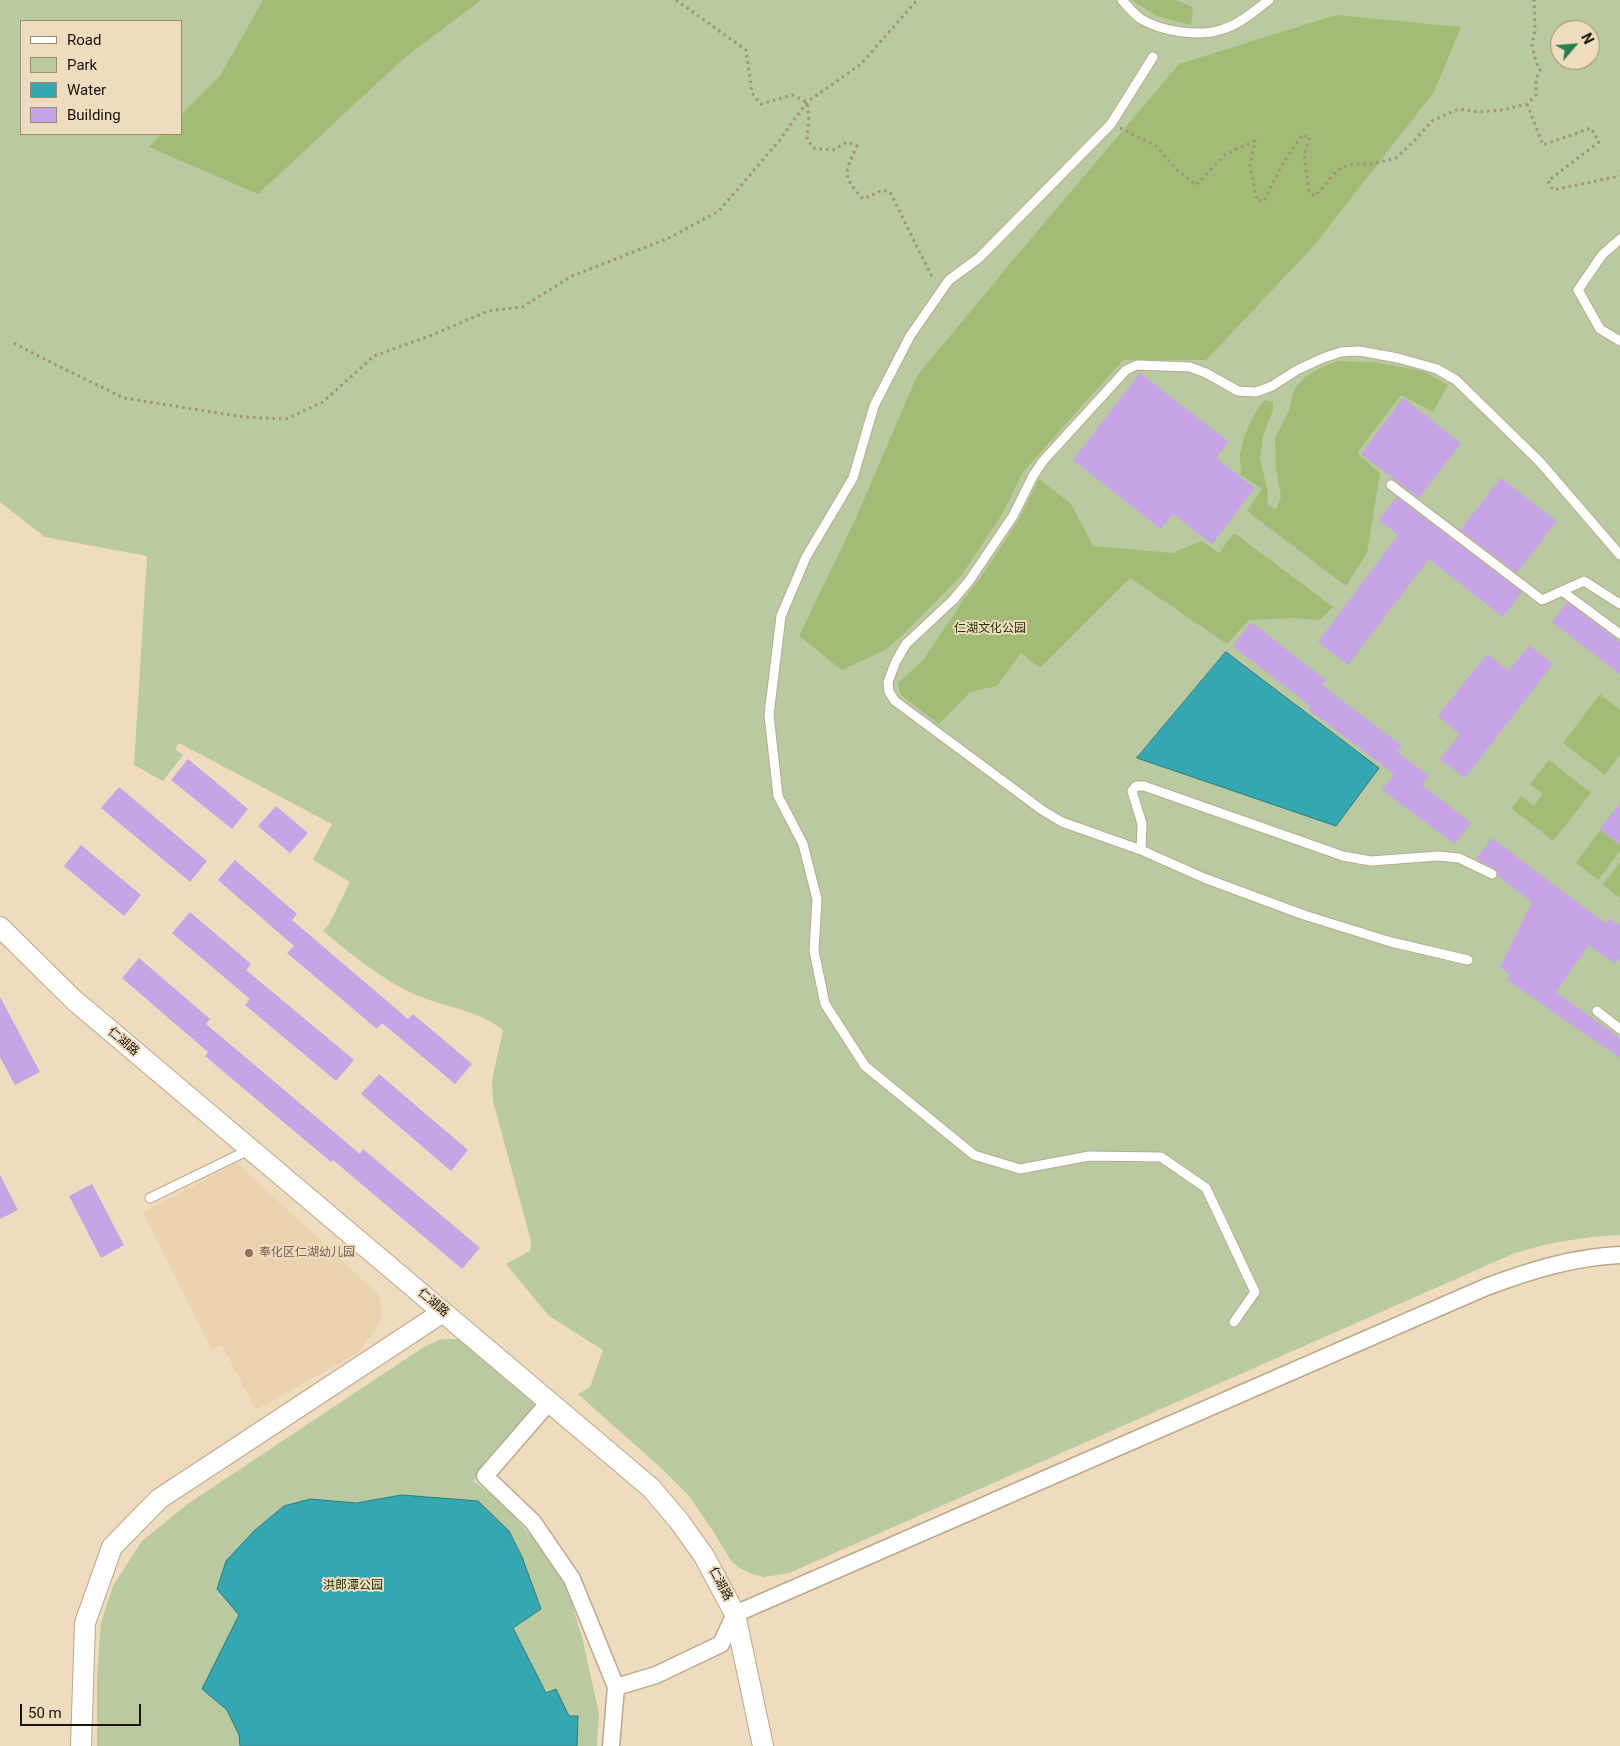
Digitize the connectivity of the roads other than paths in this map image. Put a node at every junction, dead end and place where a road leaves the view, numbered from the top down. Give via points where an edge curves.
1 (1122, 0) edge
2 (1268, 0) edge
3 (1153, 57) dead end
4 (1620, 239) edge
5 (1620, 341) edge
6 (1391, 485) dead end
7 (1620, 555) edge
8 (1562, 591) junction
9 (1620, 604) edge
10 (1620, 634) edge
11 (1141, 850) junction
12 (1492, 874) dead end
13 (0, 928) edge
14 (1468, 960) dead end
15 (1597, 1010) dead end
16 (1620, 1029) edge
17 (251, 1149) junction
18 (150, 1198) dead end
19 (1620, 1255) edge
20 (444, 1312) junction
21 (1234, 1322) dead end
22 (550, 1401) junction
23 (735, 1614) junction
24 (616, 1687) junction
25 (82, 1746) edge
26 (610, 1746) edge
27 (763, 1746) edge

1 - 2 lane via 1150,23 1198,34 1220,31 1239,22
3 - 21 lane via 1111,124 979,258 949,280 910,336 874,406 853,478 806,557 781,616 769,715 778,796 803,844 818,899 814,951 825,1004 865,1066 974,1155 1020,1169 1090,1156 1161,1157 1206,1188 1255,1292
4 - 5 lane via 1602,255 1578,290 1600,329
6 - 8 lane via 1542,600
7 - 11 lane via 1540,462 1456,380 1437,369 1359,351 1340,352 1256,392 1238,391 1190,366 1137,365 1126,370 1032,476 1013,516 970,581 906,644 888,682 889,692 895,701 1042,810 1062,822
8 - 9 lane via 1584,581
8 - 10 lane
11 - 12 lane via 1142,824 1132,792 1136,786 1144,786 1343,856 1371,861 1438,856 1459,858
11 - 14 lane via 1204,878 1304,915 1391,942
13 - 17 street, 仁湖路 via 74,1000
15 - 16 lane
17 - 18 lane
17 - 20 street, 仁湖路
19 - 23 street via 1572,1261 1486,1287
20 - 22 street, 仁湖路
20 - 25 street via 159,1499 112,1547 85,1623
22 - 23 street, 仁湖路 via 636,1474 665,1504 704,1556
22 - 24 street via 485,1476 534,1522 572,1579
23 - 24 street via 721,1644 656,1675
23 - 27 street, 仁湖路
24 - 26 street

